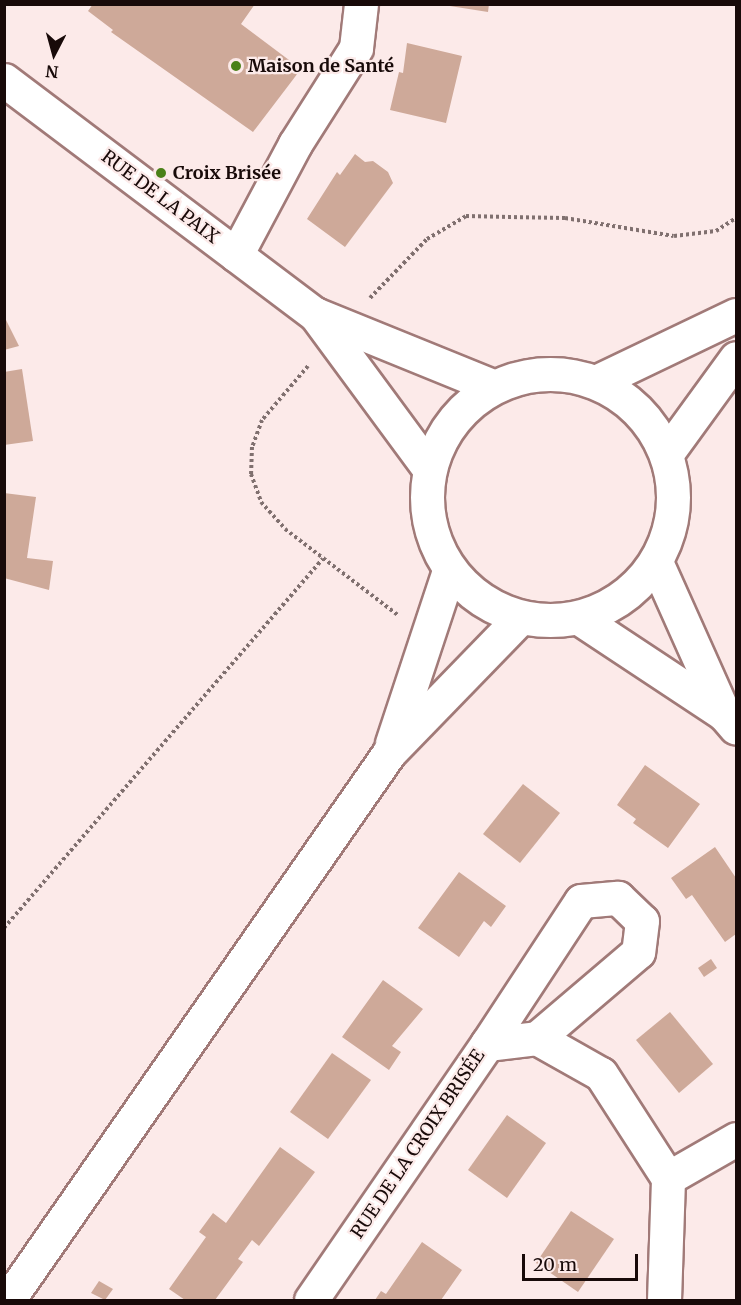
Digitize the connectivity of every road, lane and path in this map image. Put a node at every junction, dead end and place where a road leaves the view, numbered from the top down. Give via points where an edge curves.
1 (362, 4) edge
2 (4, 80) edge
3 (736, 218) edge
4 (236, 255) junction
5 (364, 305) dead end
6 (315, 314) junction
7 (736, 315) edge
8 (736, 358) edge
9 (306, 368) dead end
10 (598, 381) junction
11 (492, 386) junction
12 (667, 453) junction
13 (428, 467) junction
14 (322, 559) junction
15 (656, 562) junction
16 (449, 571) junction
17 (520, 618) junction
18 (579, 618) junction
19 (428, 637) junction
20 (730, 721) edge
21 (389, 753) junction
22 (4, 928) edge
23 (537, 1038) junction
24 (487, 1044) junction
25 (736, 1139) edge
26 (668, 1178) junction
27 (8, 1300) edge
28 (311, 1300) edge
29 (664, 1300) edge

1 - 4 street via 356,48 295,144
2 - 4 street, RUE DE LA PAIX
3 - 5 path via 716,231 674,236 565,218 466,216 427,239
4 - 6 street, RUE DE LA PAIX
6 - 11 street, RUE DE LA PAIX
6 - 13 street, RUE DE LA PAIX
7 - 10 street
8 - 12 street
9 - 14 path via 262,420 252,447 251,474 261,502 285,529
10 - 11 street via 544,371
10 - 12 street via 640,410
11 - 13 street via 451,419
12 - 15 street via 675,509
13 - 16 street via 427,521
14 - 19 path
14 - 22 path
15 - 18 street via 624,597
15 - 20 street
16 - 17 street via 481,600
16 - 19 street
17 - 18 street
17 - 21 street
18 - 20 street
19 - 21 street
21 - 27 street
23 - 24 street, RUE DE LA CROIX BRISÉE
23 - 24 street via 638,952 642,921 618,897 581,901
23 - 26 street via 601,1074
24 - 28 street, RUE DE LA CROIX BRISÉE
25 - 26 street
26 - 29 street

